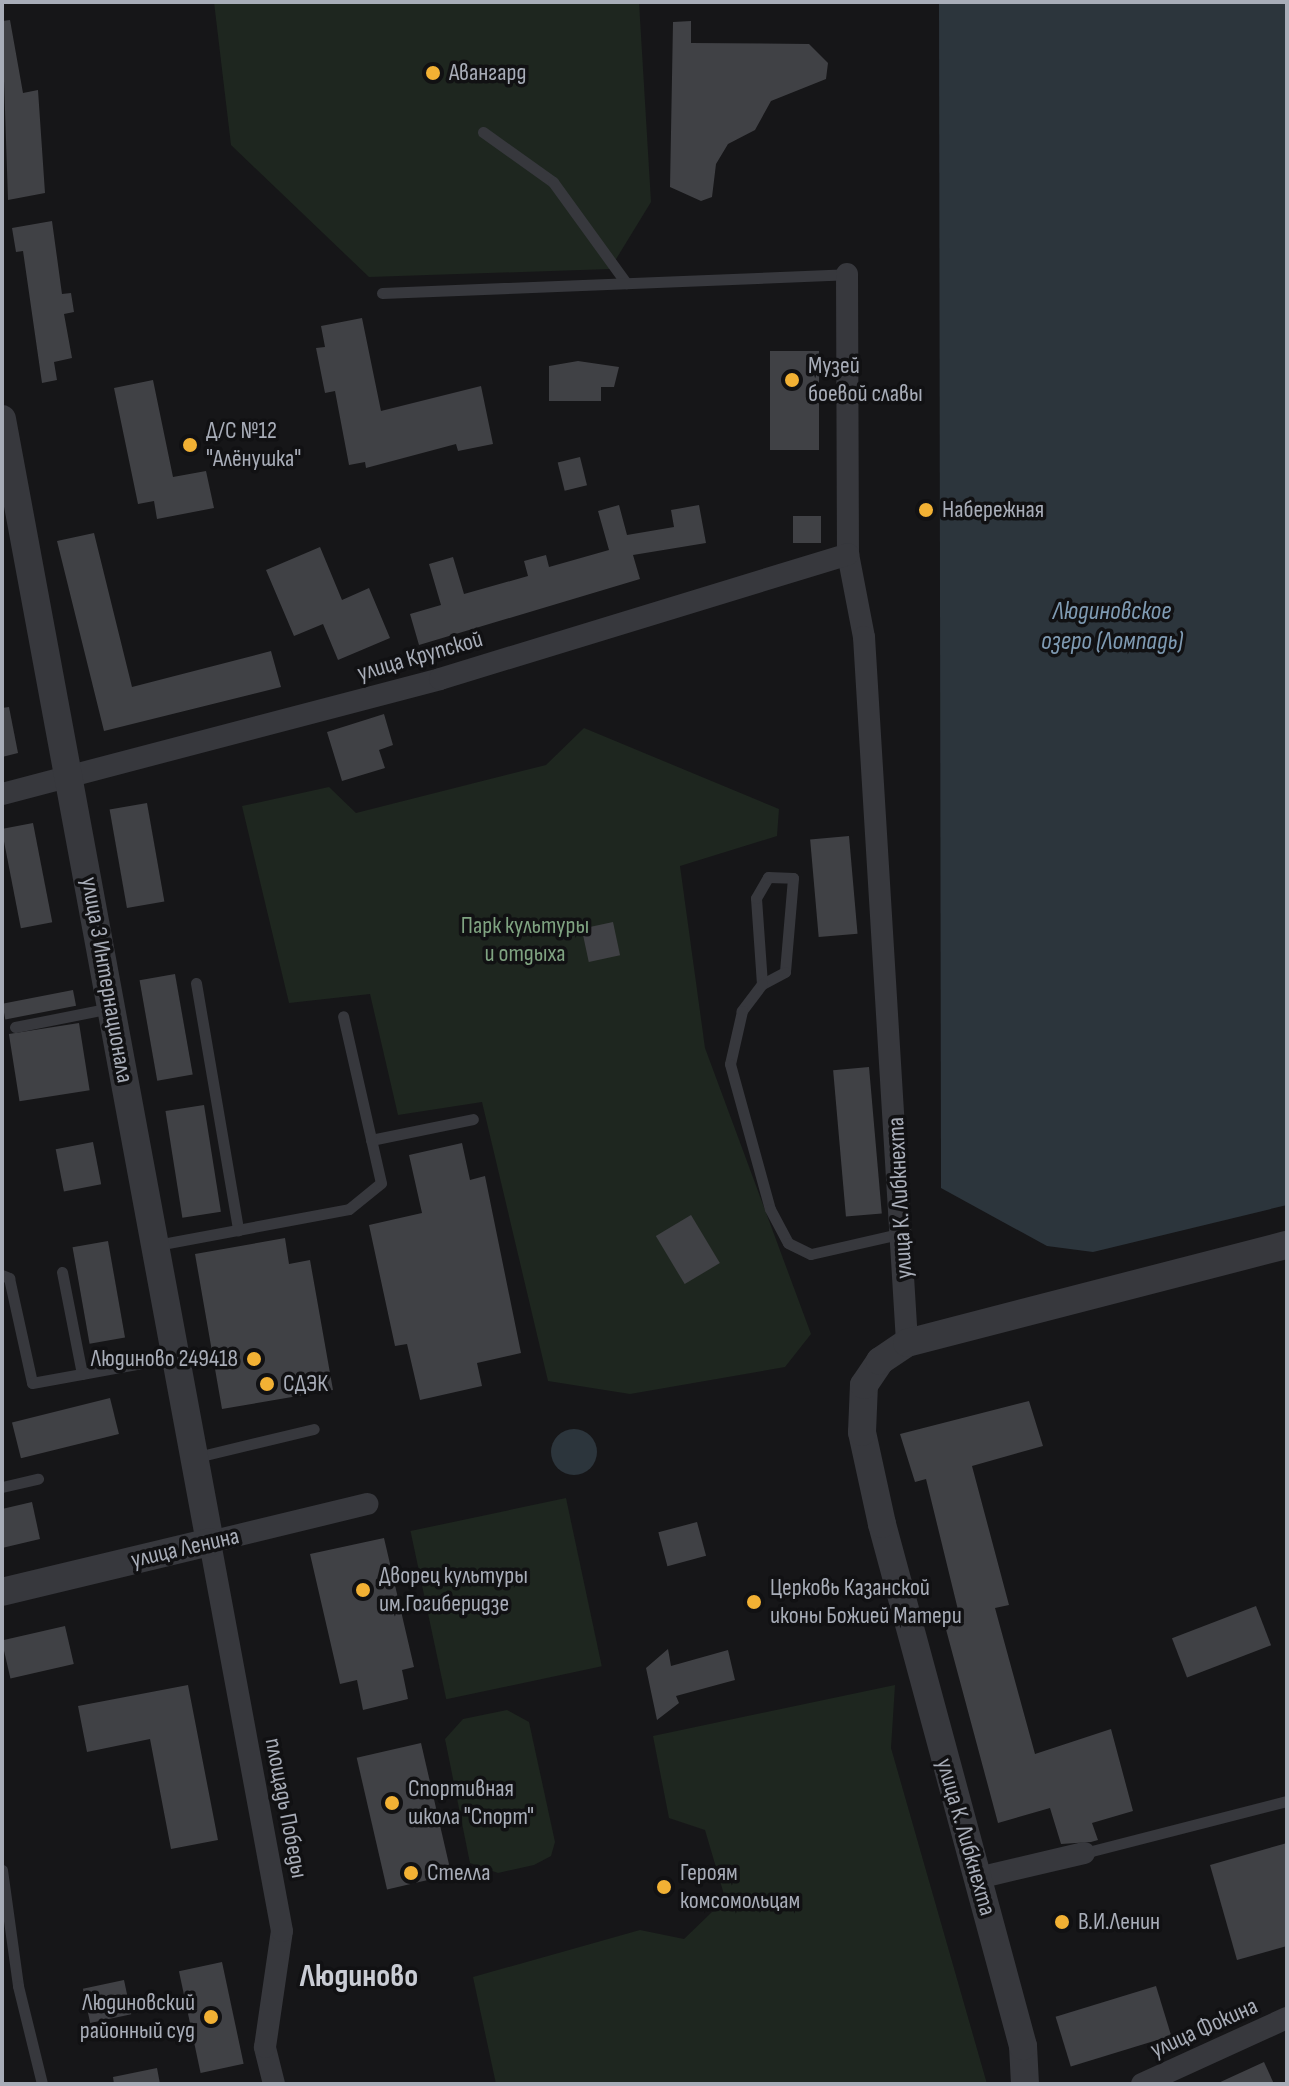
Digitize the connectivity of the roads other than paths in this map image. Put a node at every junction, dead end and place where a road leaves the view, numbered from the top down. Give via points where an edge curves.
1 (483, 132) dead end
2 (847, 274) joint
3 (626, 283) junction
4 (382, 293) dead end
5 (2, 419) edge
6 (8, 480) edge
7 (848, 554) junction
8 (72, 778) junction
9 (2, 794) edge
10 (196, 983) dead end
11 (762, 984) junction
12 (111, 1008) junction
13 (343, 1016) dead end
14 (15, 1027) dead end
15 (473, 1119) dead end
16 (371, 1140) junction
17 (238, 1230) junction
18 (903, 1233) junction
19 (156, 1245) junction
20 (1287, 1245) edge
21 (62, 1272) dead end
22 (2, 1275) edge
23 (907, 1343) junction
24 (176, 1357) junction
25 (82, 1374) junction
26 (314, 1429) dead end
27 (196, 1458) junction
28 (38, 1479) dead end
29 (2, 1487) edge
30 (367, 1504) dead end
31 (210, 1542) junction
32 (2, 1592) edge
33 (1287, 1801) edge
34 (1084, 1853) joint
35 (2, 1870) edge
36 (978, 1878) junction
37 (1287, 2018) edge
38 (42, 2084) edge
39 (274, 2084) edge
40 (1025, 2084) edge
41 (1142, 2084) edge

1 - 3 lane via 553,182
2 - 3 lane
2 - 7 street, улица К. Либкнехта
3 - 4 lane
5 - 6 street, улица 3 Интернационала
6 - 8 street, улица 3 Интернационала
7 - 8 street, улица Крупской via 440,679
7 - 18 street, улица К. Либкнехта via 864,637
8 - 9 street, улица Крупской
8 - 12 street, улица 3 Интернационала
10 - 17 lane
11 - 11 lane via 785,972 793,878 768,877 756,898
11 - 18 lane via 742,1011 730,1064 770,1209 788,1243 811,1254
12 - 14 lane
12 - 19 street, улица 3 Интернационала
13 - 16 lane
15 - 16 lane
16 - 17 lane via 381,1183 349,1209
17 - 19 lane
18 - 23 street, улица К. Либкнехта
19 - 24 street, улица 3 Интернационала
20 - 23 street
21 - 25 lane
22 - 25 lane via 9,1278 32,1383
23 - 36 street, улица К. Либкнехта via 880,1361 864,1385 862,1432
24 - 25 lane
24 - 27 street, улица 3 Интернационала
26 - 27 lane
27 - 31 street, улица 3 Интернационала
28 - 29 lane
30 - 31 street, улица Ленина
31 - 32 street, улица Ленина
31 - 39 street, площадь Победы via 282,1931 265,2047
33 - 34 lane
34 - 36 street
35 - 38 lane via 18,1986
36 - 40 street, улица К. Либкнехта via 1023,2046
37 - 41 street, улица Фокина

